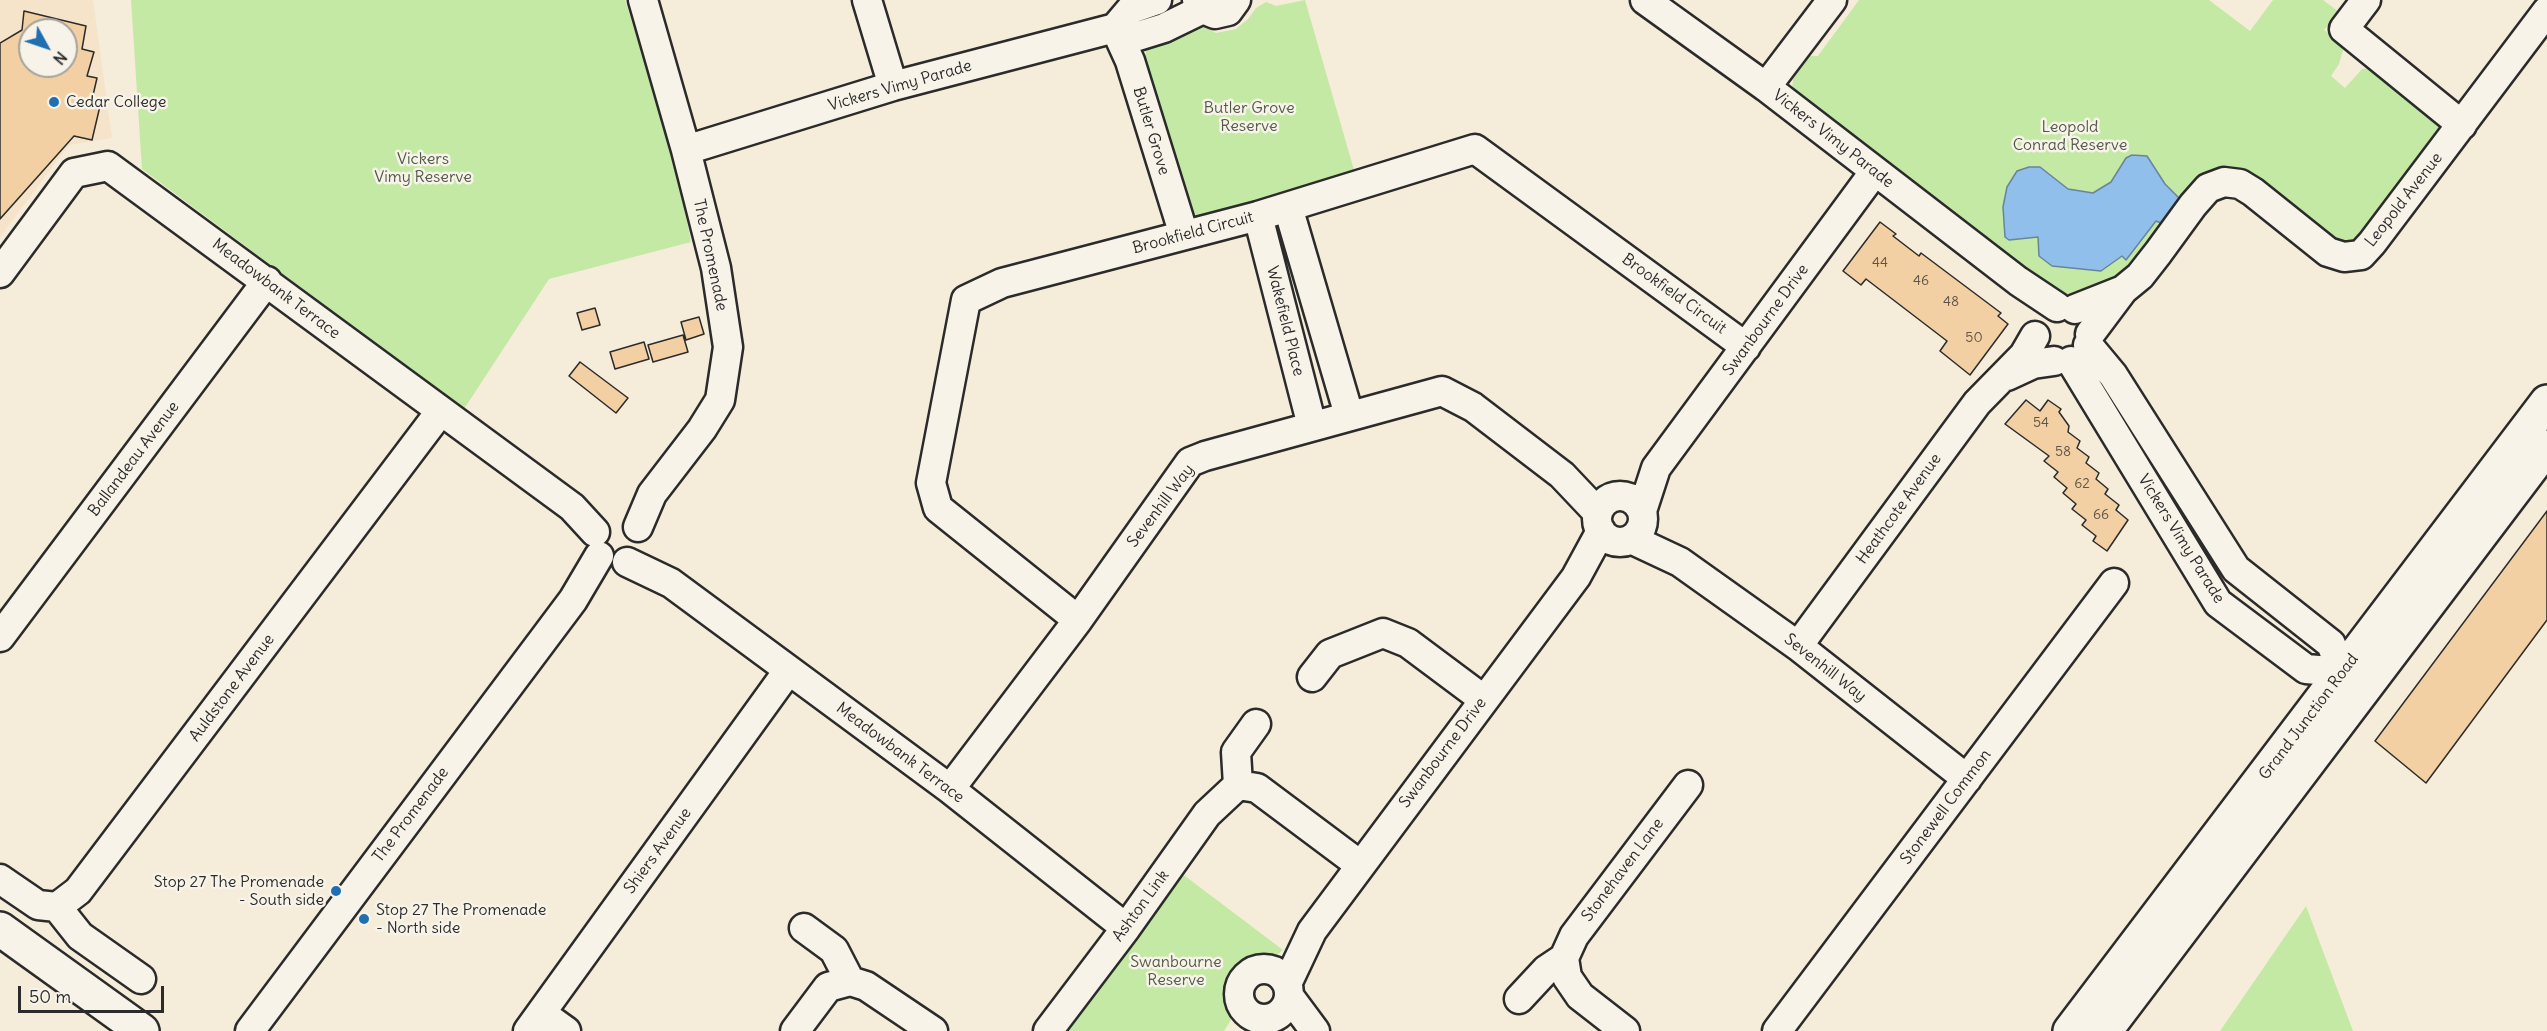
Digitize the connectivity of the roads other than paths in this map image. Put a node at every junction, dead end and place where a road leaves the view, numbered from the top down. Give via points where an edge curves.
1 (643, 0) edge
2 (867, 0) edge
3 (1158, 0) edge
4 (1237, 0) edge
5 (1645, 0) edge
6 (1832, 0) edge
7 (2366, 0) edge
8 (1200, 5) edge
9 (2547, 10) edge
10 (1115, 28) junction
11 (893, 86) junction
12 (1766, 87) junction
13 (2462, 125) junction
14 (686, 150) junction
15 (1875, 171) junction
16 (1288, 207) junction
17 (1258, 216) junction
18 (1184, 235) junction
19 (0, 273) edge
20 (267, 281) junction
21 (2123, 290) junction
22 (2051, 318) junction
23 (1746, 347) junction
24 (2076, 350) junction
25 (2005, 377) junction
26 (2547, 402) edge
27 (440, 412) junction
28 (1349, 415) junction
29 (1312, 426) junction
30 (2547, 447) edge
31 (1620, 519) junction
32 (617, 540) junction
33 (2114, 583) dead end
34 (1078, 620) junction
35 (0, 637) edge
36 (1798, 646) junction
37 (788, 670) junction
38 (1312, 676) dead end
39 (2353, 681) junction
40 (1483, 699) junction
41 (1256, 724) dead end
42 (1967, 779) junction
43 (1238, 785) junction
44 (1688, 785) dead end
45 (950, 789) junction
46 (1360, 865) junction
47 (0, 879) edge
48 (57, 907) junction
49 (804, 928) dead end
50 (1126, 928) junction
51 (0, 929) edge
52 (0, 945) edge
53 (1564, 958) junction
54 (141, 979) dead end
55 (850, 981) junction
56 (1519, 999) dead end
57 (1262, 1007) edge
58 (535, 1022) edge
59 (117, 1031) edge
60 (142, 1031) edge
61 (250, 1031) edge
62 (566, 1031) edge
63 (795, 1031) edge
64 (933, 1031) edge
65 (1048, 1031) edge
66 (1307, 1031) edge
67 (1315, 1031) edge
68 (1625, 1031) edge
69 (1776, 1031) edge
70 (2070, 1031) edge
71 (2105, 1031) edge

1 - 14 street, The Promenade
2 - 11 street
3 - 10 street, Vickers Vimy Parade via 1131,9
4 - 8 street via 1215,14
5 - 12 street, Vickers Vimy Parade
6 - 12 street
7 - 13 street via 2344,29
8 - 10 street, Vickers Vimy Parade via 1164,28 1135,37
9 - 13 street, Leopold Avenue
10 - 11 street, Vickers Vimy Parade
10 - 18 street, Butler Grove via 1130,61
11 - 14 street, Vickers Vimy Parade
12 - 15 street, Vickers Vimy Parade
13 - 21 street, Leopold Avenue via 2361,255 2344,258 2328,252 2253,192 2240,184 2224,182 2208,188 2140,276
14 - 32 street, The Promenade via 716,268 728,347 720,400
15 - 22 street, Vickers Vimy Parade via 2018,281
15 - 23 street, Swanbourne Drive
16 - 17 street, Brookfield Circuit
16 - 23 street, Brookfield Circuit via 1475,149
16 - 28 street, Wakefield Place
17 - 18 street, Brookfield Circuit
17 - 29 street, Wakefield Place
18 - 34 street, Brookfield Circuit via 1002,283 966,300 931,483 938,508
19 - 20 street, Meadowbank Terrace via 75,172 108,166
20 - 27 street, Meadowbank Terrace
20 - 35 street, Ballandeau Avenue
21 - 22 street, Leopold Avenue
21 - 24 street, Leopold Avenue
22 - 24 street via 2086,320
22 - 24 street via 2041,351
22 - 25 street, Heathcote Avenue
23 - 31 street, Swanbourne Drive
24 - 25 street, Heathcote Avenue
24 - 39 street, Vickers Vimy Parade via 2113,375 2236,569 2331,644
24 - 39 street, Vickers Vimy Parade via 2218,603 2306,669
25 - 36 street, Heathcote Avenue via 1977,403
26 - 39 main road, Grand Junction Road
27 - 32 street, Meadowbank Terrace
27 - 48 street, Auldstone Avenue via 78,891
28 - 29 street, Sevenhill Way
28 - 31 street, Sevenhill Way via 1442,391 1473,407
29 - 34 street, Sevenhill Way via 1190,462
30 - 39 main road, Grand Junction Road
31 - 36 street, Sevenhill Way
31 - 40 street, Swanbourne Drive
32 - 37 street, Meadowbank Terrace
32 - 61 street, The Promenade
33 - 42 street, Stonewell Common
34 - 45 street, Sevenhill Way
36 - 42 street, Sevenhill Way
37 - 45 street, Meadowbank Terrace
37 - 58 street, Shiers Avenue
38 - 40 street via 1330,654 1383,633 1408,643
39 - 70 main road, Grand Junction Road
39 - 71 main road, Grand Junction Road
40 - 46 street, Swanbourne Drive
41 - 43 street via 1236,752
42 - 69 street, Stonewell Common
43 - 46 street via 1257,788
43 - 50 street, Ashton Link via 1207,814
44 - 53 street, Stonehaven Lane via 1574,936
45 - 50 street, Meadowbank Terrace
46 - 57 street, Swanbourne Drive
47 - 48 street via 38,905
48 - 54 street via 80,936
49 - 55 street via 834,950
50 - 65 street, Ashton Link
51 - 60 main road
52 - 59 main road
53 - 56 street, Stonehaven Lane via 1546,970
53 - 68 street via 1567,977 1580,996
55 - 63 street via 828,987
55 - 64 street via 866,986
57 - 66 street
57 - 67 street via 1299,1013
58 - 62 street

